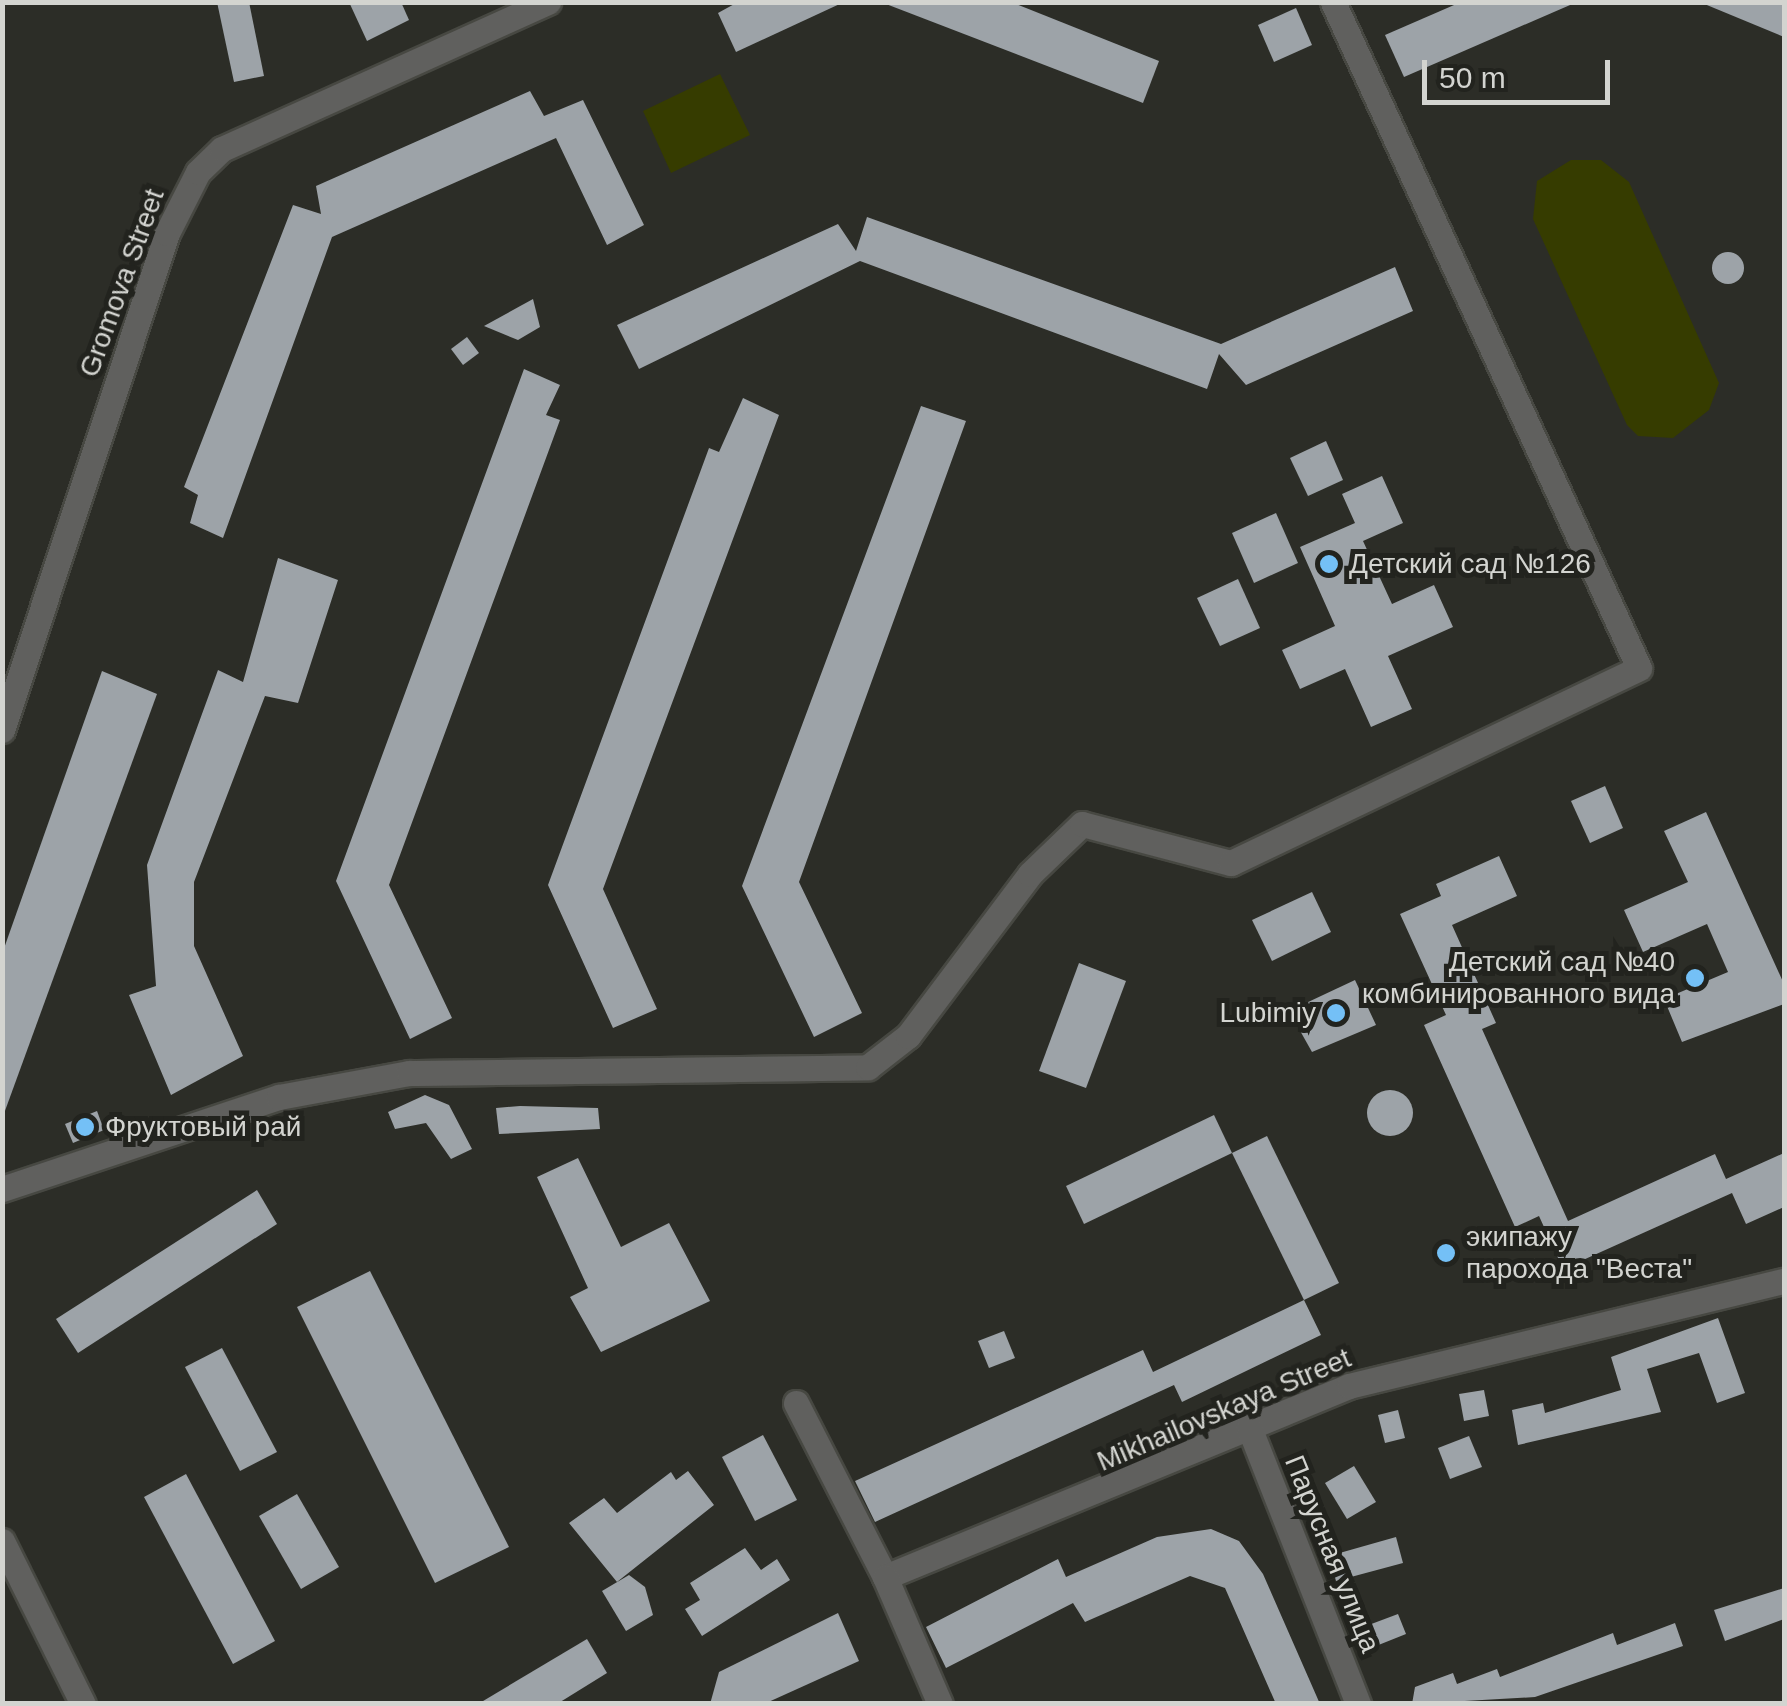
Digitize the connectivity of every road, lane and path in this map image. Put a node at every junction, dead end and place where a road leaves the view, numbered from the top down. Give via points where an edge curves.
1 (548, 2) edge
2 (1333, 2) edge
3 (2, 730) edge
4 (2, 1189) edge
5 (1784, 1281) edge
6 (796, 1403) dead end
7 (1250, 1428) junction
8 (2, 1540) edge
9 (885, 1577) junction
10 (83, 1704) edge
11 (940, 1704) edge
12 (1358, 1704) edge

1 - 3 street, Gromova Street via 222,149 198,172 166,233
2 - 4 street via 1639,668 1231,864 1082,824 1030,874 908,1036 868,1067 408,1073 279,1097
5 - 7 street, Mikhailovskaya Street via 1349,1386
6 - 9 street
7 - 9 street, Mikhailovskaya Street
7 - 12 street, Парусная улица
8 - 10 street
9 - 11 street

